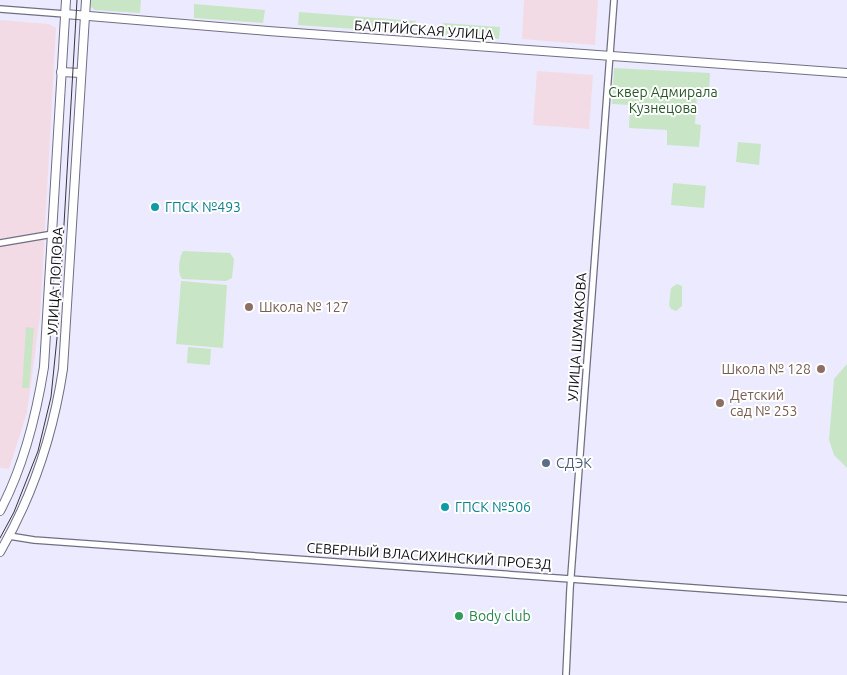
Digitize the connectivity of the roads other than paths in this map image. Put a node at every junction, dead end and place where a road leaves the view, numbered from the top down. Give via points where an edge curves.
1 (66, 0) edge
2 (86, 0) edge
3 (614, 0) edge
4 (0, 9) edge
5 (65, 14) junction
6 (85, 16) junction
7 (610, 56) junction
8 (61, 72) junction
9 (81, 73) junction
10 (847, 73) edge
11 (53, 234) junction
12 (0, 243) edge
13 (0, 512) edge
14 (9, 536) junction
15 (0, 552) edge
16 (571, 579) junction
17 (847, 599) edge
18 (566, 675) edge

1 - 5 main road, УЛИЦА ПОПОВА
2 - 6 main road, УЛИЦА ПОПОВА
3 - 7 street, УЛИЦА ШУМАКОВА
4 - 5 street, БАЛТИЙСКАЯ УЛИЦА
5 - 6 main road, БАЛТИЙСКАЯ УЛИЦА
5 - 8 main road, УЛИЦА ПОПОВА
6 - 7 main road, БАЛТИЙСКАЯ УЛИЦА
6 - 9 main road, УЛИЦА ПОПОВА
7 - 10 main road, БАЛТИЙСКАЯ УЛИЦА
7 - 16 street, УЛИЦА ШУМАКОВА
8 - 9 main road
8 - 11 main road, УЛИЦА ПОПОВА
9 - 14 main road, УЛИЦА ПОПОВА via 63,369 44,456 34,486
11 - 12 street
11 - 13 main road, УЛИЦА ПОПОВА via 40,392 27,447
14 - 15 main road, УЛИЦА ПОПОВА
14 - 16 street, СЕВЕРНЫЙ ВЛАСИХИНСКИЙ ПРОЕЗД
16 - 17 street, СЕВЕРНЫЙ ВЛАСИХИНСКИЙ ПРОЕЗД
16 - 18 street, УЛИЦА ШУМАКОВА

